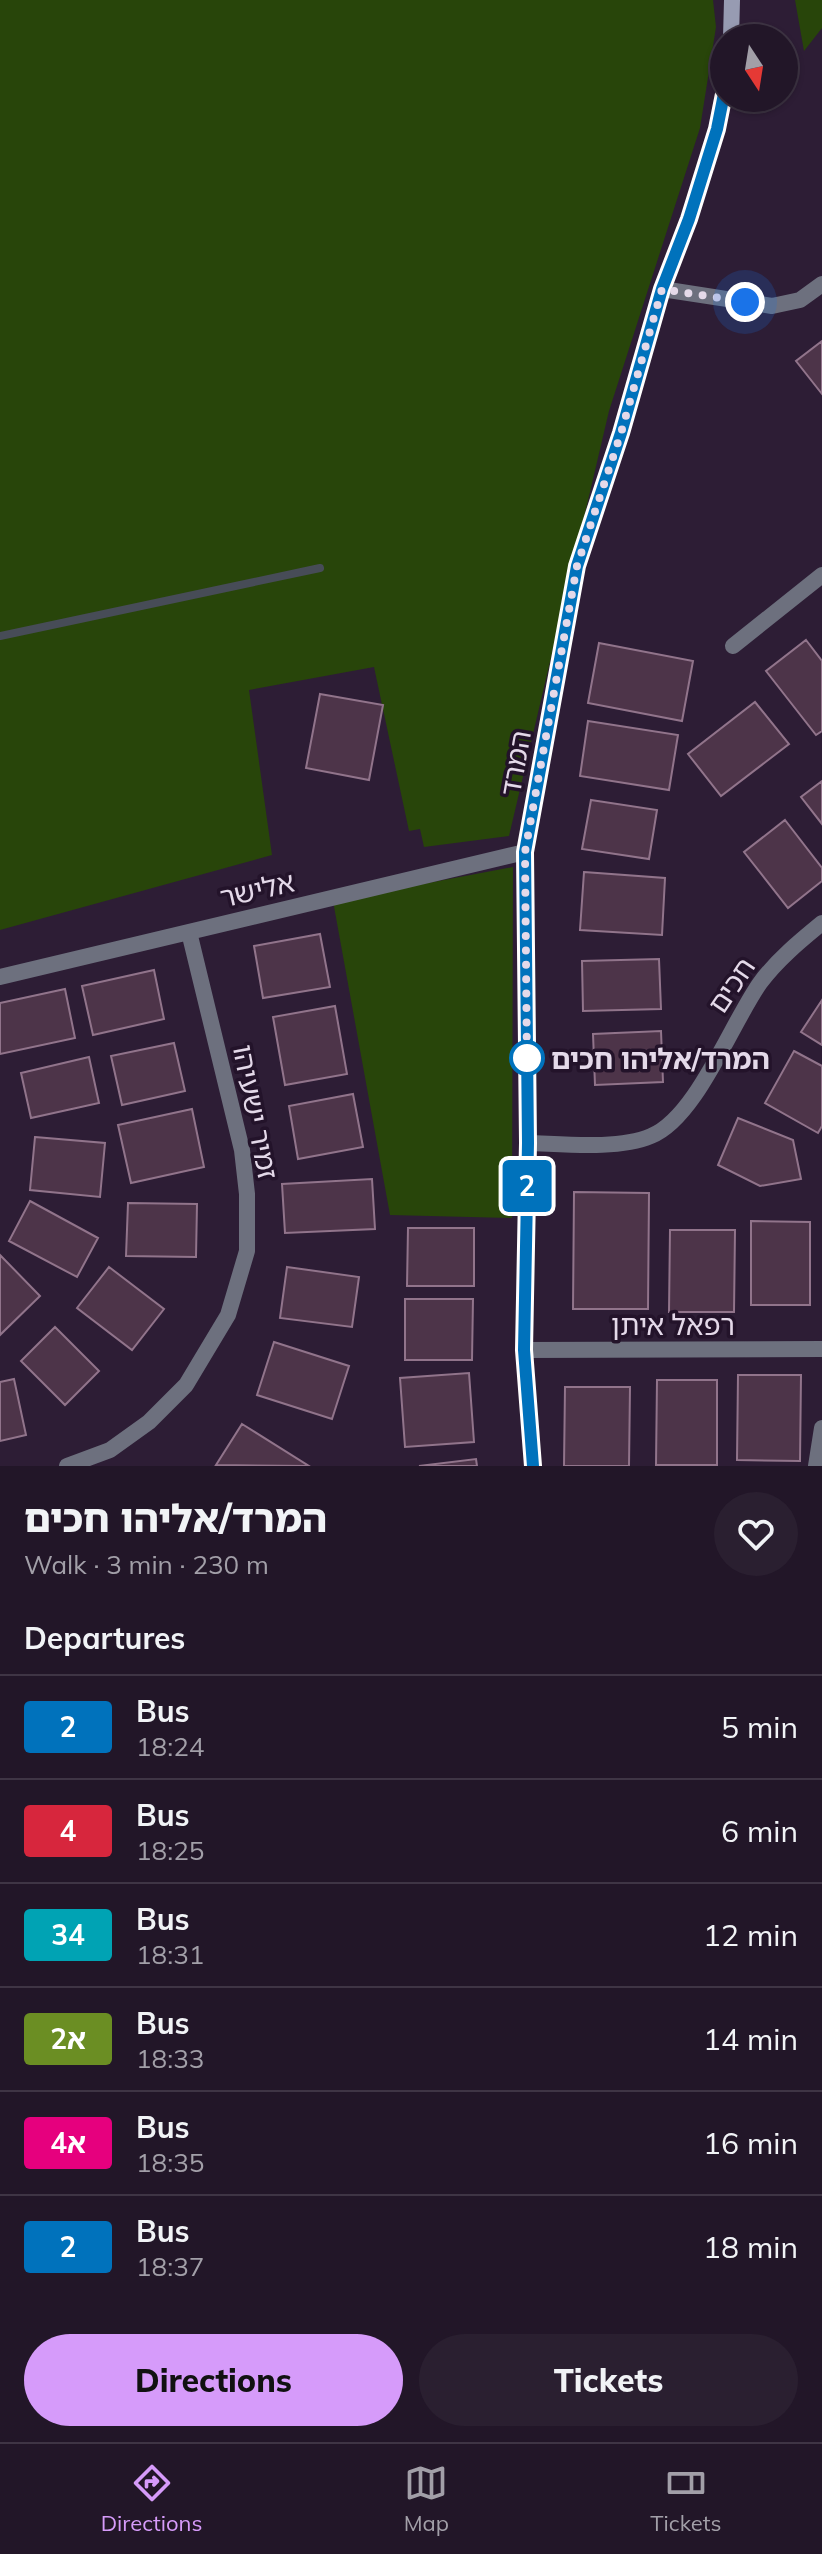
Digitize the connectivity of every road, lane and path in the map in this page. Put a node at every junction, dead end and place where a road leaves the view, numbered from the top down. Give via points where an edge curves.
1 (732, 0) edge
2 (731, 24) edge
3 (720, 112) edge
4 (822, 284) edge
5 (662, 289) junction
6 (822, 575) edge
7 (733, 646) dead end
8 (525, 852) junction
9 (822, 923) edge
10 (189, 932) junction
11 (0, 977) edge
12 (528, 1143) junction
13 (822, 1349) edge
14 (524, 1350) junction
15 (822, 1428) edge
16 (67, 1466) edge
17 (533, 1466) edge
18 (816, 1466) edge

1 - 2 street
3 - 5 street, המרד
4 - 5 street via 800,300 772,306
5 - 8 street, המרד via 577,566
6 - 7 street
8 - 10 street, אלישר
8 - 12 street, המרד
9 - 12 street, חכים via 762,980 703,1082 671,1125 649,1137 598,1145
10 - 11 street, אלישר
10 - 16 street, זמיר ישעיהו via 242,1150 247,1251 228,1315 186,1385 149,1422 110,1450
12 - 14 street, המרד
13 - 14 street, רפאל איתן
14 - 17 street, המרד
15 - 18 street

